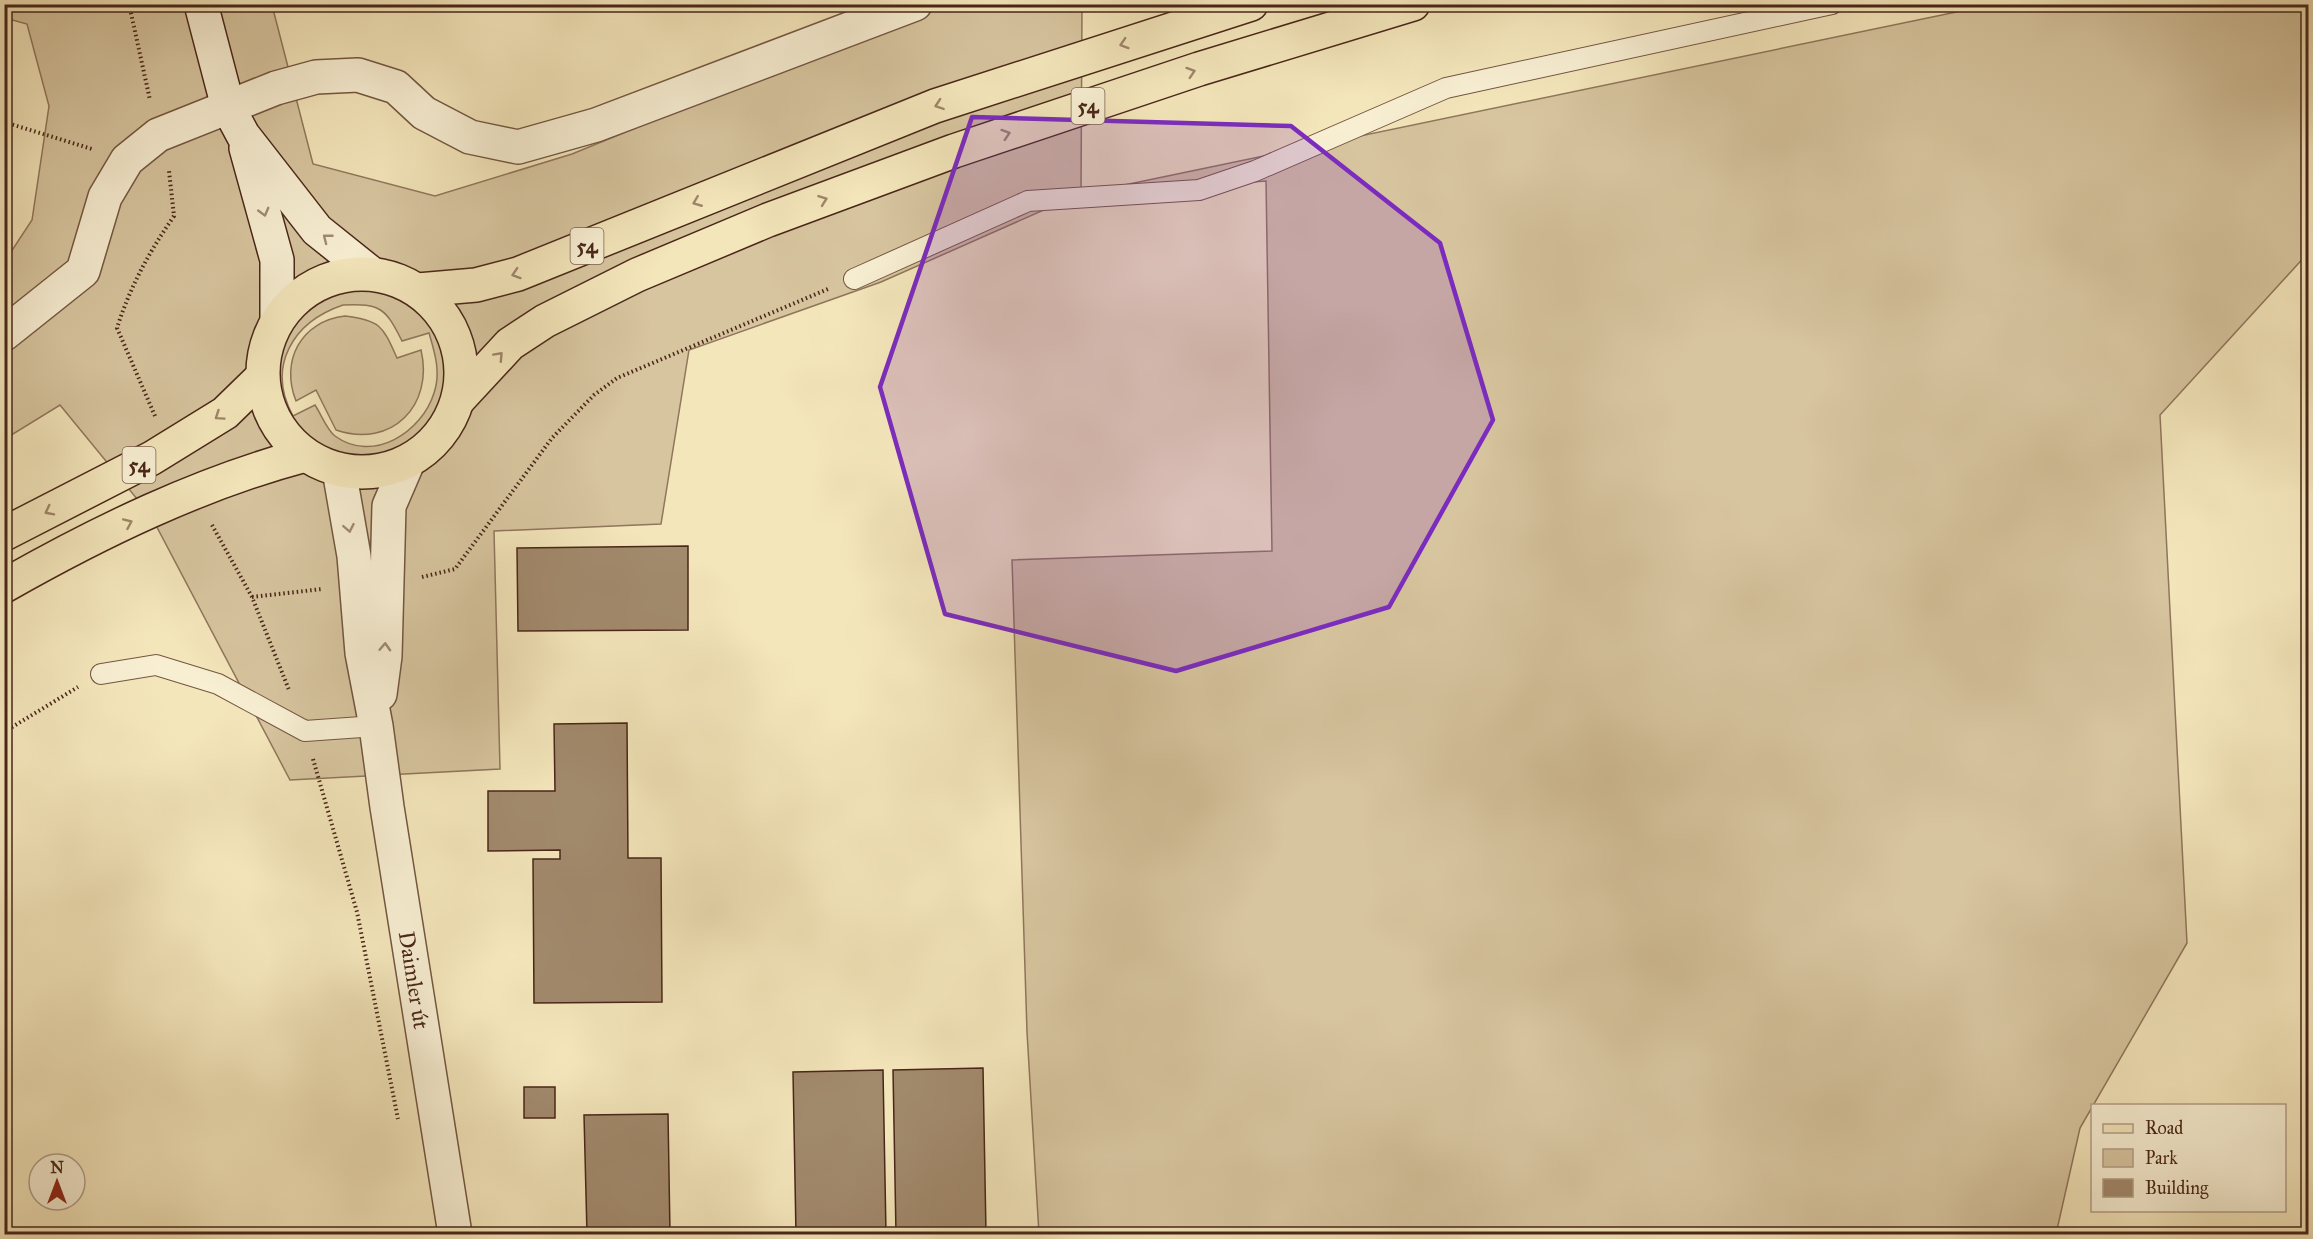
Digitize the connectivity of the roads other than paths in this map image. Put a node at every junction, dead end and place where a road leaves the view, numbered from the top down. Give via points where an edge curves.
1 (201, 4) edge
2 (915, 4) edge
3 (1251, 4) edge
4 (1413, 4) edge
5 (1832, 4) edge
6 (235, 121) junction
7 (372, 274) junction
8 (854, 279) road end
9 (418, 290) junction
10 (277, 320) junction
11 (4, 334) edge
12 (262, 376) junction
13 (459, 399) junction
14 (305, 455) junction
15 (408, 462) junction
16 (339, 470) junction
17 (4, 534) edge
18 (4, 586) edge
19 (101, 674) road end
20 (376, 726) junction
21 (455, 1234) edge

1 - 6 street
2 - 6 street via 596,125 518,147 470,137 424,113 396,87 358,75 316,76
3 -> 9 main road, 54 via 935,106 518,274 476,285
13 -> 4 main road, 54 via 510,344 546,321 637,275 746,229 965,147 1199,69
5 - 8 lane via 1446,88 1255,171 1199,190 1028,201
7 -> 6 street via 317,230
6 -> 10 street via 277,260
6 - 11 street via 158,135 128,160 105,197 83,271
7 - 9 main road, 54 via 396,279
7 - 10 main road, 54 via 318,283
9 - 13 main road, 54 via 443,315 455,338 461,363
10 - 12 main road, 54 via 268,338
12 - 14 main road, 54 via 270,412 290,443
12 -> 17 main road, 54 via 225,413 170,447
13 - 15 main road, 54 via 448,424 431,445
14 - 16 main road, 54
18 -> 14 main road, 54 via 74,546 135,519 249,470
15 - 16 main road, 54 via 374,472
20 -> 15 street, Daimler út via 385,656 389,506
16 -> 20 street, Daimler út via 354,556 362,653
19 - 20 lane via 156,665 218,684 305,731
20 - 21 street, Daimler út

